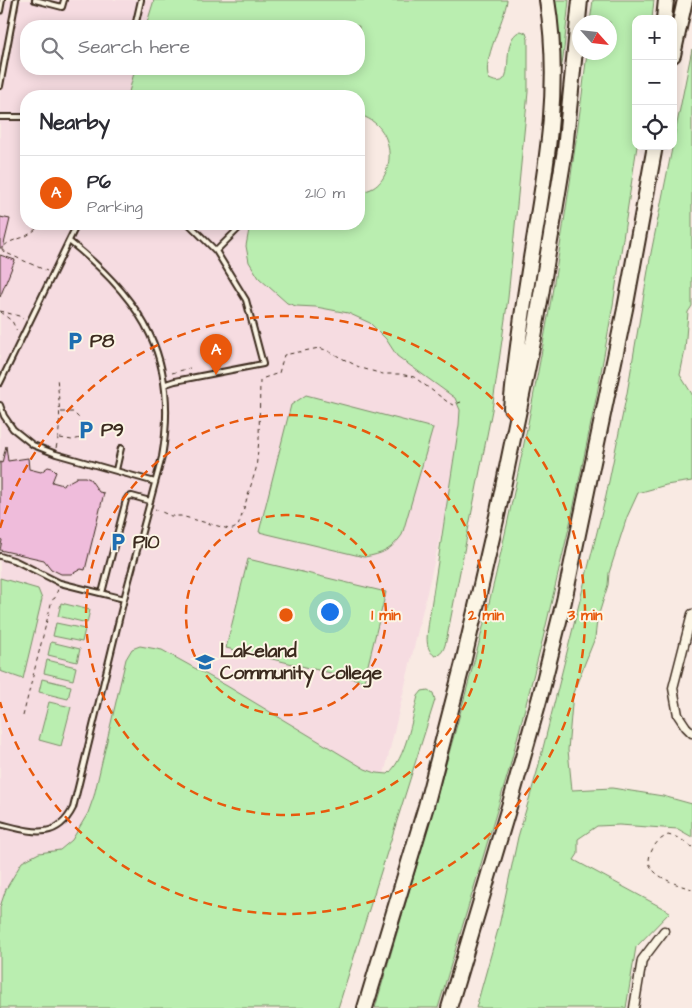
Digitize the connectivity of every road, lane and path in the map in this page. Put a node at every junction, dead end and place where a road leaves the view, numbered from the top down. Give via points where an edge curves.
1 (2, 0) edge
2 (16, 0) edge
3 (35, 0) edge
4 (64, 0) edge
5 (141, 0) edge
6 (547, 0) edge
7 (580, 0) edge
8 (666, 0) edge
9 (685, 0) edge
10 (0, 11) edge
11 (664, 15) edge
12 (136, 20) edge
13 (677, 37) edge
14 (0, 86) edge
15 (0, 117) edge
16 (20, 117) edge
17 (646, 150) edge
18 (654, 150) edge
19 (35, 230) edge
20 (74, 230) edge
21 (195, 230) edge
22 (237, 230) edge
23 (69, 241) junction
24 (216, 251) junction
25 (48, 272) dead end
26 (625, 309) junction
27 (0, 312) edge
28 (23, 319) dead end
29 (17, 331) dead end
30 (190, 368) dead end
31 (172, 373) dead end
32 (57, 377) dead end
33 (0, 383) edge
34 (166, 384) junction
35 (462, 402) dead end
36 (0, 405) edge
37 (61, 412) junction
38 (80, 419) dead end
39 (59, 438) junction
40 (81, 438) dead end
41 (121, 448) dead end
42 (56, 449) dead end
43 (116, 470) junction
44 (504, 480) junction
45 (155, 482) junction
46 (150, 501) junction
47 (154, 509) dead end
48 (0, 556) edge
49 (60, 583) junction
50 (102, 593) junction
51 (124, 599) junction
52 (692, 614) edge
53 (29, 694) junction
54 (31, 697) dead end
55 (23, 716) dead end
56 (692, 733) edge
57 (0, 824) edge
58 (692, 847) edge
59 (692, 889) edge
60 (664, 931) dead end
61 (365, 1008) edge
62 (449, 1008) edge
63 (634, 1008) edge

1 - 10 lane
2 - 14 lane
3 - 4 lane via 62,7
5 - 12 lane
6 - 44 highway via 553,60 553,110 518,342
7 - 44 highway via 565,150 534,337
8 - 11 highway
9 - 13 highway
15 - 16 lane
17 - 26 highway
18 - 26 highway
19 - 25 path via 2,249
20 - 23 lane
21 - 24 lane
22 - 24 lane
23 - 33 lane
23 - 34 lane via 114,281 137,310 157,348
24 - 34 lane via 246,300 263,364
26 - 62 highway via 547,668
27 - 28 path
27 - 29 path via 12,320
30 - 31 path
32 - 37 path
34 - 45 lane via 165,438
35 - 47 path via 453,405 407,375 383,374 360,368 319,348 284,355 279,373 260,382 256,469 238,526 229,529
36 - 43 lane via 13,429 33,445
37 - 38 path via 73,412
37 - 39 path
39 - 40 path
39 - 42 path
41 - 43 lane
43 - 45 lane
44 - 61 highway via 463,663 426,806
45 - 46 lane
46 - 50 lane via 132,496 126,500
46 - 51 lane
48 - 49 lane
49 - 50 lane
49 - 53 path via 52,600
50 - 51 lane
51 - 57 lane via 70,814 47,832
52 - 56 street via 673,688 678,714
53 - 54 path
53 - 55 path
58 - 59 path via 668,835 653,845 649,858 651,867 663,878
60 - 63 street via 642,960

